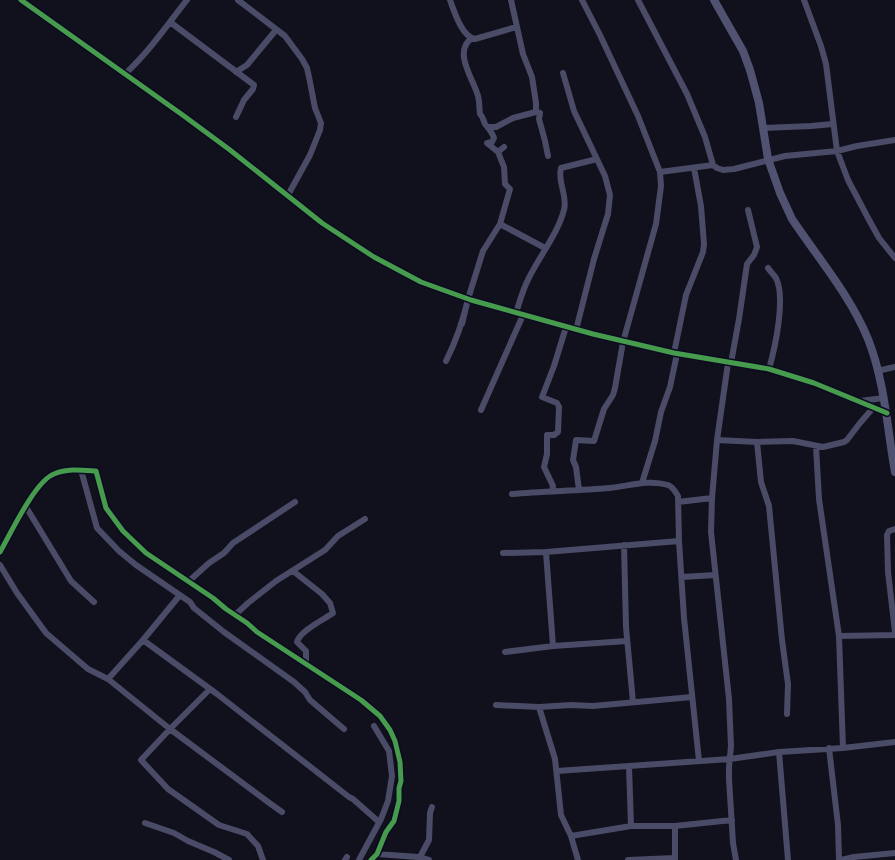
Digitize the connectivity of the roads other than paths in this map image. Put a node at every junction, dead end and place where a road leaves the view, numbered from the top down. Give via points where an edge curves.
1 (22, 0) edge
2 (187, 0) edge
3 (238, 0) edge
4 (450, 0) edge
5 (511, 0) edge
6 (582, 0) edge
7 (638, 0) edge
8 (714, 0) edge
9 (804, 0) edge
10 (170, 22) junction
11 (516, 27) junction
12 (276, 30) junction
13 (472, 38) junction
14 (236, 72) junction
15 (125, 74) junction
16 (563, 74) dead end
17 (536, 112) junction
18 (236, 117) dead end
19 (833, 124) junction
20 (488, 127) junction
21 (764, 128) junction
22 (895, 140) edge
23 (504, 147) dead end
24 (498, 152) junction
25 (837, 152) junction
26 (548, 156) dead end
27 (597, 159) junction
28 (768, 159) junction
29 (713, 165) junction
30 (694, 168) junction
31 (660, 172) junction
32 (288, 195) junction
33 (748, 210) dead end
34 (500, 224) junction
35 (545, 248) junction
36 (895, 258) edge
37 (768, 268) dead end
38 (468, 299) junction
39 (516, 313) junction
40 (523, 315) junction
41 (566, 327) junction
42 (576, 330) junction
43 (623, 342) junction
44 (676, 354) junction
45 (446, 361) dead end
46 (729, 363) junction
47 (895, 367) edge
48 (769, 369) junction
49 (878, 371) junction
50 (884, 398) junction
51 (860, 401) junction
52 (873, 408) junction
53 (481, 410) dead end
54 (887, 413) junction
55 (717, 440) junction
56 (757, 442) junction
57 (816, 446) junction
58 (81, 470) junction
59 (895, 472) edge
60 (642, 483) junction
61 (578, 490) junction
62 (552, 491) junction
63 (512, 494) dead end
64 (712, 498) junction
65 (295, 502) dead end
66 (678, 502) junction
67 (26, 507) junction
68 (365, 519) dead end
69 (895, 529) edge
70 (679, 540) junction
71 (624, 545) junction
72 (0, 552) edge
73 (546, 552) junction
74 (503, 553) dead end
75 (0, 565) edge
76 (293, 571) junction
77 (715, 575) junction
78 (682, 577) junction
79 (189, 581) junction
80 (180, 595) junction
81 (94, 602) dead end
82 (236, 615) junction
83 (895, 632) edge
84 (895, 635) edge
85 (839, 636) junction
86 (143, 640) junction
87 (627, 641) junction
88 (553, 646) junction
89 (505, 652) dead end
90 (306, 664) junction
91 (108, 680) junction
92 (210, 689) junction
93 (692, 697) junction
94 (633, 702) junction
95 (496, 705) dead end
96 (539, 707) junction
97 (787, 714) dead end
98 (374, 726) dead end
99 (170, 729) junction
100 (344, 729) dead end
101 (895, 742) edge
102 (829, 748) junction
103 (843, 748) junction
104 (779, 752) junction
105 (730, 759) junction
106 (698, 760) junction
107 (629, 766) junction
108 (557, 771) junction
109 (432, 807) dead end
110 (282, 812) dead end
111 (732, 820) junction
112 (379, 822) junction
113 (145, 823) dead end
114 (631, 826) junction
115 (675, 826) junction
116 (571, 836) junction
117 (895, 853) edge
118 (377, 854) junction
119 (420, 857) junction
120 (675, 859) edge
121 (229, 860) edge
122 (263, 860) edge
123 (359, 860) edge
124 (371, 860) edge
125 (429, 860) edge
126 (578, 860) edge
127 (628, 860) edge
128 (736, 860) edge
129 (788, 860) edge
130 (840, 860) edge

1 - 15 street
2 - 10 street
3 - 12 street
4 - 13 street via 460,25 466,35
5 - 11 street
6 - 31 street via 627,91
7 - 29 street via 686,94 705,137
8 - 21 street via 743,51 756,88
9 - 19 street via 826,64
10 - 14 street
10 - 15 street via 155,43
11 - 13 street
11 - 17 street via 532,77
12 - 14 street via 247,65
12 - 32 street via 286,37 307,68 315,108 321,123 310,155
13 - 20 street via 464,48 464,59 480,103 480,114
14 - 18 street via 254,85
15 - 32 street
16 - 27 street via 574,111
17 - 20 street via 513,118 496,127
17 - 26 street via 540,113 539,119
19 - 21 street
19 - 25 street
20 - 24 street via 494,138 487,144
21 - 28 street
22 - 25 street
23 - 24 street
24 - 34 street via 504,167 505,184 510,189
25 - 28 street via 807,153
25 - 36 street via 868,218 879,238
27 - 35 street via 561,168 559,178 565,199 564,210
27 - 42 street via 609,188 610,204
28 - 29 street via 729,170
28 - 49 street via 792,219 844,294 861,324
29 - 30 street
30 - 31 street
30 - 44 street via 704,244 686,295
31 - 43 street via 661,186 656,224
32 - 38 street via 322,223 394,269
33 - 46 street via 756,247 746,268 738,325
34 - 35 street
34 - 38 street via 483,251
35 - 39 street via 526,284
37 - 48 street via 776,278 780,299 778,338
38 - 39 street
38 - 45 street via 462,324
39 - 40 street
40 - 41 street
40 - 53 street
41 - 42 street
41 - 62 street via 542,397 557,403 560,407 558,432 547,435 544,467 553,486
42 - 43 street
43 - 44 street
43 - 61 street via 613,395 604,409 594,441 576,440 573,460
44 - 46 street
44 - 60 street via 670,387
46 - 48 street
46 - 55 street
47 - 49 street
48 - 51 street
49 - 50 street
50 - 51 street
50 - 54 street
51 - 52 street
52 - 54 street
52 - 57 street via 846,441 823,447
54 - 59 street
55 - 56 street
55 - 64 street
56 - 57 street via 793,441
56 - 97 street via 761,482 769,506 788,684
57 - 85 street via 819,499
58 - 67 street via 52,474 38,488
58 - 79 street via 96,471 106,508 123,531 146,554
58 - 80 street via 97,528 136,565
60 - 61 street
60 - 66 street via 670,485 676,491
61 - 62 street
62 - 63 street
64 - 66 street
64 - 77 street via 711,532
65 - 79 street via 233,543
66 - 70 street
67 - 72 street
67 - 81 street via 71,581
68 - 76 street via 338,536 325,550
69 - 83 street via 887,535 888,572
70 - 71 street
70 - 78 street
71 - 73 street
71 - 87 street
73 - 74 street
73 - 88 street
75 - 91 street via 17,594 46,633 88,669
76 - 82 street via 265,590
76 - 90 street via 322,594 330,603 333,613 298,637 297,642 306,651
77 - 78 street
77 - 105 street via 729,699
78 - 93 street
79 - 82 street
80 - 86 street
80 - 100 street via 224,632 294,682 310,700
82 - 90 street
84 - 85 street
85 - 103 street
86 - 91 street
86 - 92 street
87 - 88 street
87 - 94 street
88 - 89 street
90 - 118 street via 361,700 380,716 395,741 401,777 399,801 394,822 386,832
91 - 99 street
92 - 99 street
92 - 112 street
93 - 94 street
93 - 106 street
94 - 96 street
95 - 96 street
96 - 108 street
98 - 112 street via 389,751 392,776 388,801
99 - 110 street
99 - 122 street via 141,760 168,789 219,825 247,834 258,846
101 - 103 street
102 - 103 street
102 - 104 street
102 - 130 street
104 - 105 street
104 - 129 street
105 - 106 street
105 - 111 street
106 - 107 street
107 - 108 street
107 - 114 street
108 - 116 street via 560,808
109 - 119 street via 429,840
111 - 115 street
111 - 128 street
112 - 123 street
113 - 121 street via 174,833
114 - 115 street
114 - 116 street
115 - 120 street
116 - 126 street
117 - 130 street
118 - 119 street
118 - 124 street
119 - 125 street
120 - 127 street

